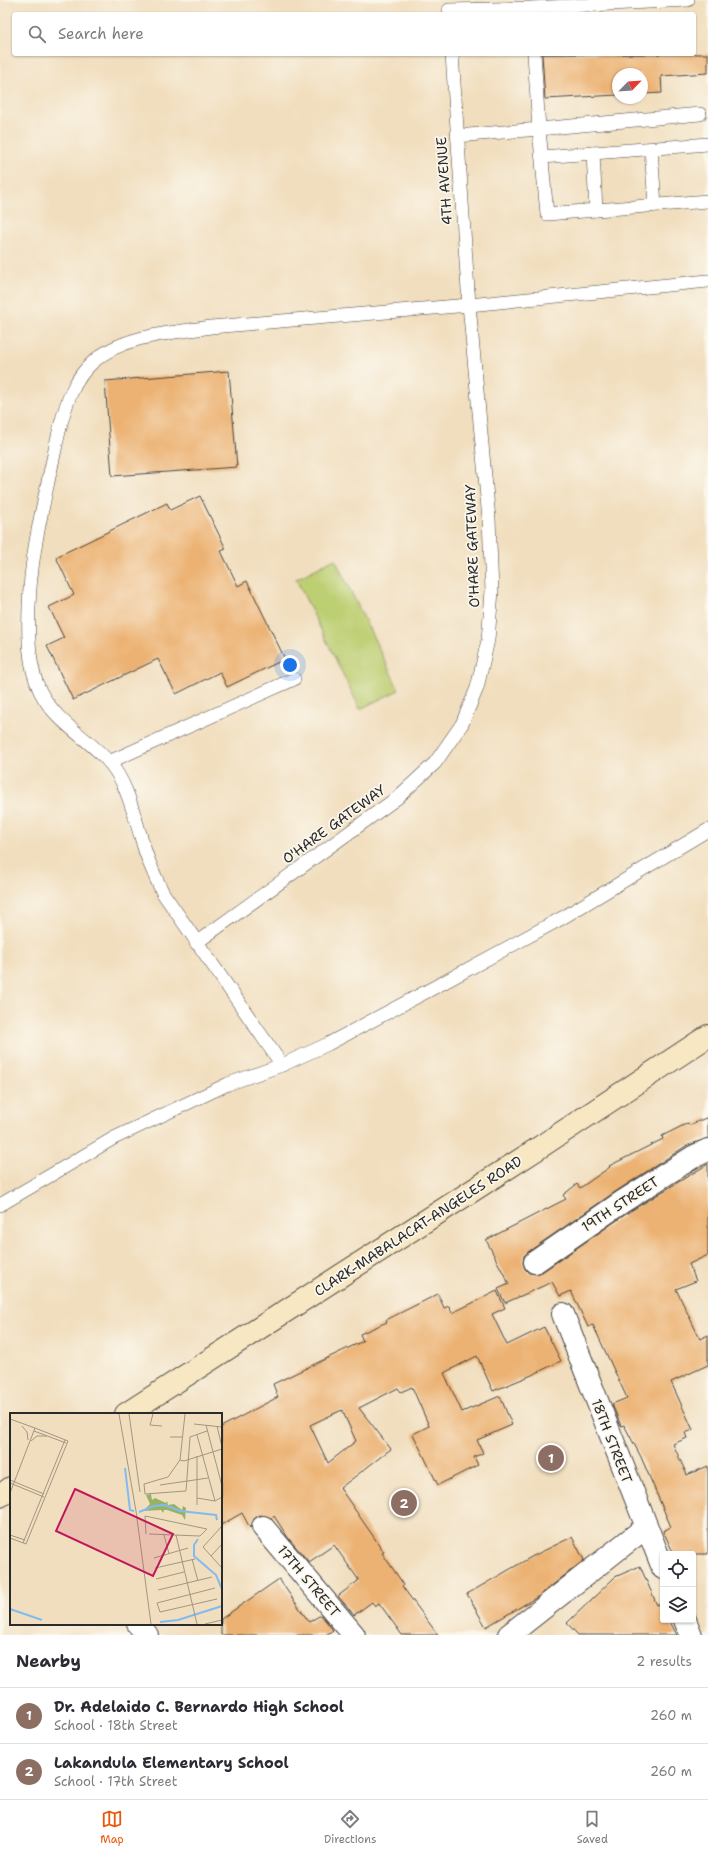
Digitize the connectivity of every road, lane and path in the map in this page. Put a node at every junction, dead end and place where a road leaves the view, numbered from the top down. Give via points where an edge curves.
1 (688, 0) edge
2 (449, 8) edge
3 (531, 11) edge
4 (452, 56) edge
5 (534, 56) edge
6 (700, 114) dead end
7 (539, 129) junction
8 (457, 136) junction
9 (708, 144) edge
10 (651, 149) junction
11 (593, 153) junction
12 (542, 157) junction
13 (708, 201) edge
14 (655, 205) junction
15 (596, 210) junction
16 (708, 281) edge
17 (468, 305) junction
18 (294, 680) dead end
19 (109, 762) junction
20 (708, 830) edge
21 (196, 943) junction
22 (708, 1036) edge
23 (282, 1065) junction
24 (708, 1150) edge
25 (0, 1205) edge
26 (534, 1262) dead end
27 (563, 1314) dead end
28 (128, 1413) edge
29 (10, 1489) edge
30 (0, 1496) edge
31 (646, 1526) junction
32 (263, 1527) dead end
33 (660, 1561) edge
34 (686, 1623) edge
35 (139, 1625) edge
36 (147, 1635) edge
37 (354, 1635) edge
38 (509, 1635) edge
39 (691, 1635) edge

1 - 3 lane
2 - 3 lane
4 - 8 lane, 4TH AVENUE
5 - 7 lane
6 - 7 lane
7 - 8 lane
7 - 12 lane
8 - 17 lane, 4TH AVENUE
9 - 10 lane
10 - 11 lane
10 - 14 lane
11 - 12 lane
11 - 15 lane
12 - 15 lane via 547,214
13 - 14 lane
14 - 15 lane
16 - 17 lane
17 - 19 lane via 211,327 138,339 94,361 82,374 72,391 62,420 37,537 29,606 30,650 40,690 52,709
17 - 21 lane, O'HARE GATEWAY via 490,519 492,590 488,640 477,688 462,724 435,763 397,798
18 - 19 lane
19 - 21 lane via 121,781 133,810 150,867 163,893
20 - 23 lane via 562,918 328,1044
21 - 23 lane
22 - 28 main road, CLARK-MABALACAT-ANGELES ROAD
23 - 25 lane via 228,1084 114,1138
24 - 26 street, 19TH STREET via 622,1202
27 - 31 street, 18TH STREET
29 - 30 main road
31 - 33 street, 18TH STREET
31 - 38 street
32 - 37 street, 17TH STREET
34 - 39 street
35 - 36 street

